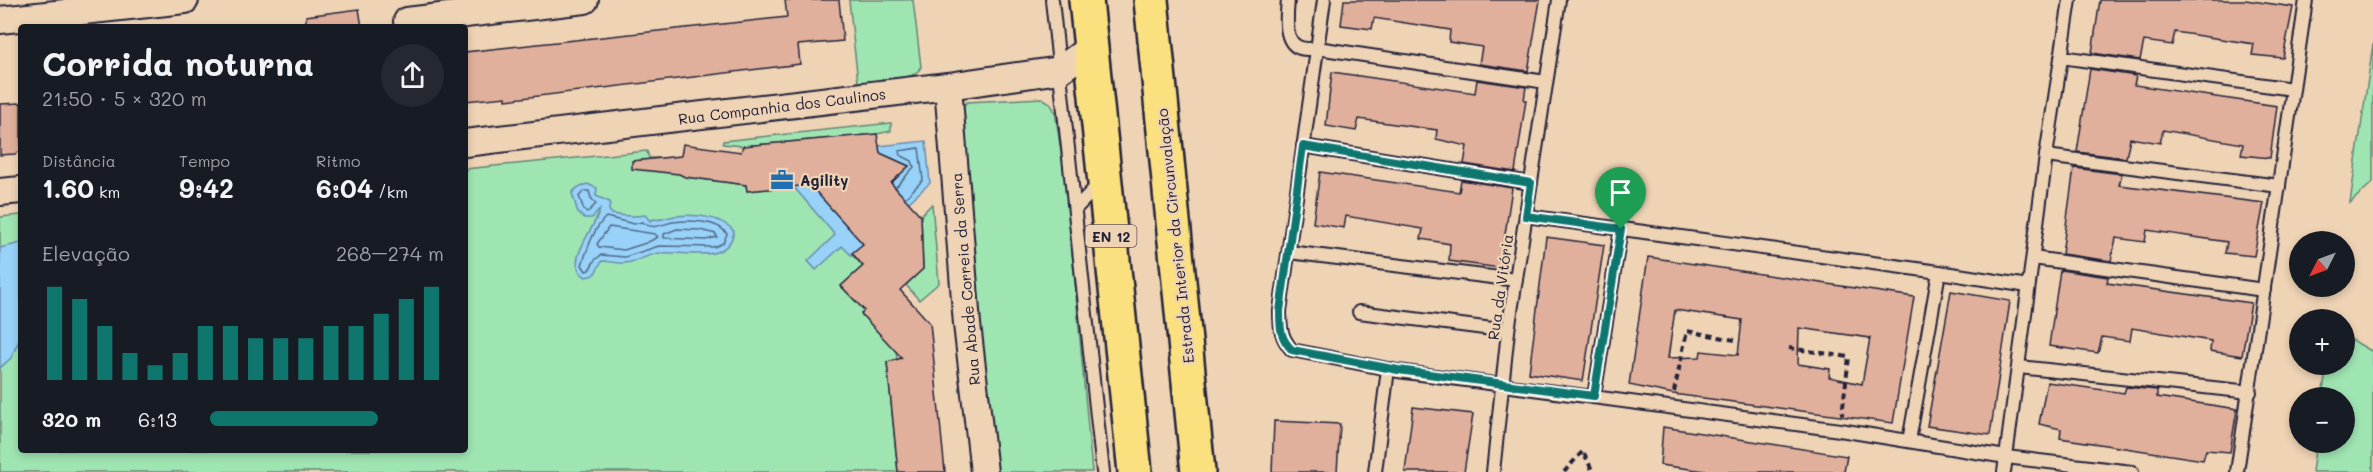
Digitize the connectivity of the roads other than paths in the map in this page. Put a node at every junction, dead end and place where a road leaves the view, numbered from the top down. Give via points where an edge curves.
1 (185, 0) edge
2 (585, 0) edge
3 (1052, 0) edge
4 (1086, 0) edge
5 (1151, 0) edge
6 (1288, 0) edge
7 (1324, 0) edge
8 (1559, 0) edge
9 (2070, 0) edge
10 (2306, 0) edge
11 (472, 7) edge
12 (406, 16) edge
13 (0, 20) edge
14 (1090, 47) junction
15 (1317, 48) junction
16 (2061, 57) junction
17 (1060, 70) junction
18 (1546, 82) junction
19 (948, 86) junction
20 (2293, 89) junction
21 (468, 143) edge
22 (1303, 146) junction
23 (2046, 156) junction
24 (1105, 178) junction
25 (1531, 183) junction
26 (2279, 186) junction
27 (18, 190) edge
28 (0, 192) edge
29 (1076, 208) junction
30 (1526, 216) junction
31 (1621, 229) junction
32 (1289, 252) junction
33 (2033, 258) junction
34 (1939, 272) junction
35 (1516, 280) junction
36 (2028, 286) junction
37 (2264, 290) junction
38 (1359, 312) dead end
39 (1508, 331) junction
40 (2019, 367) junction
41 (1388, 369) junction
42 (1503, 384) junction
43 (2250, 392) junction
44 (1594, 396) junction
45 (1909, 441) junction
46 (2006, 458) junction
47 (984, 472) edge
48 (1103, 472) edge
49 (1135, 472) edge
50 (1198, 472) edge
51 (1375, 472) edge
52 (1493, 472) edge
53 (2004, 472) edge
54 (2124, 472) edge
55 (2237, 472) edge

1 - 13 street
2 - 11 street
3 - 17 lane
4 - 14 main road, EN 12
5 - 50 main road, Estrada Interior da Circunvalação
6 - 15 lane via 1287,35 1297,46
7 - 15 lane
8 - 18 lane, Rua da Vitória
9 - 16 lane
10 - 20 lane
11 - 12 street
14 - 17 street, Rua Companhia dos Caulinos
14 - 24 main road, EN 12
15 - 18 lane
15 - 22 lane
16 - 20 lane
16 - 23 lane
17 - 19 street, Rua Companhia dos Caulinos
17 - 29 lane
18 - 25 lane, Rua da Vitória
19 - 21 street, Rua Companhia dos Caulinos
19 - 47 street, Rua Abade Correia da Serra via 967,324
20 - 26 lane
22 - 25 lane
22 - 32 lane
23 - 26 lane
23 - 33 lane
24 - 29 lane
24 - 49 main road, EN 12
25 - 30 lane, Rua da Vitória
26 - 37 lane
27 - 28 street
29 - 48 lane
30 - 31 lane
30 - 35 lane, Rua da Vitória
31 - 34 lane
31 - 44 lane
32 - 35 lane
32 - 41 lane via 1280,311 1284,342 1303,353
33 - 36 lane
33 - 37 lane
34 - 36 lane
34 - 45 lane
35 - 39 lane, Rua da Vitória
36 - 40 lane
37 - 43 lane
38 - 39 lane
39 - 42 lane, Rua da Vitória
40 - 43 lane
40 - 46 lane
41 - 42 lane
41 - 51 lane
42 - 44 lane
42 - 52 lane, Rua da Vitória
43 - 55 lane
44 - 45 lane
45 - 46 lane
46 - 53 lane
46 - 54 lane

